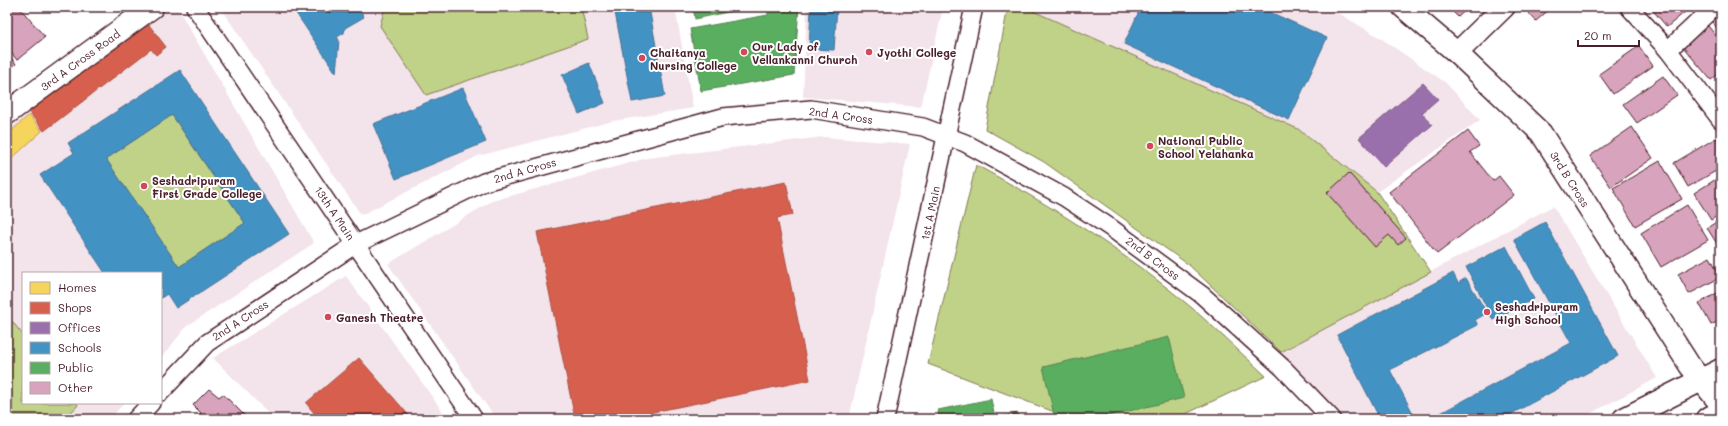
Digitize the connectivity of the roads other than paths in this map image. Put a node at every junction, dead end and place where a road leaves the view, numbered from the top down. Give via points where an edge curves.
1 (152, 7) edge
2 (195, 7) edge
3 (974, 7) edge
4 (1403, 7) edge
5 (1504, 7) edge
6 (1629, 7) edge
7 (1714, 7) edge
8 (1668, 50) junction
9 (1458, 53) junction
10 (7, 113) edge
11 (1721, 120) edge
12 (946, 136) junction
13 (356, 244) junction
14 (1712, 375) edge
15 (162, 391) edge
16 (150, 404) edge
17 (1721, 405) edge
18 (1721, 412) edge
19 (136, 419) edge
20 (474, 419) edge
21 (885, 419) edge
22 (1332, 419) edge
23 (1624, 419) edge
24 (1707, 419) edge

1 - 10 main road, 3rd A Cross Road
2 - 13 street, 13th A Main
3 - 12 street, 1st A Main
4 - 9 street, 3rd B Cross
5 - 9 street
6 - 8 street
7 - 8 street
8 - 11 street
9 - 14 street, 3rd B Cross via 1541,133 1682,352
12 - 13 street, 2nd A Cross via 923,127 811,109 723,117 484,182
12 - 21 street, 1st A Main
12 - 22 street, 2nd B Cross via 978,150 1064,197 1157,261 1245,332
13 - 15 street, 2nd A Cross via 206,342
13 - 20 street, 13th A Main
14 - 17 street, 3rd B Cross
14 - 23 main road
16 - 19 street
18 - 24 main road

